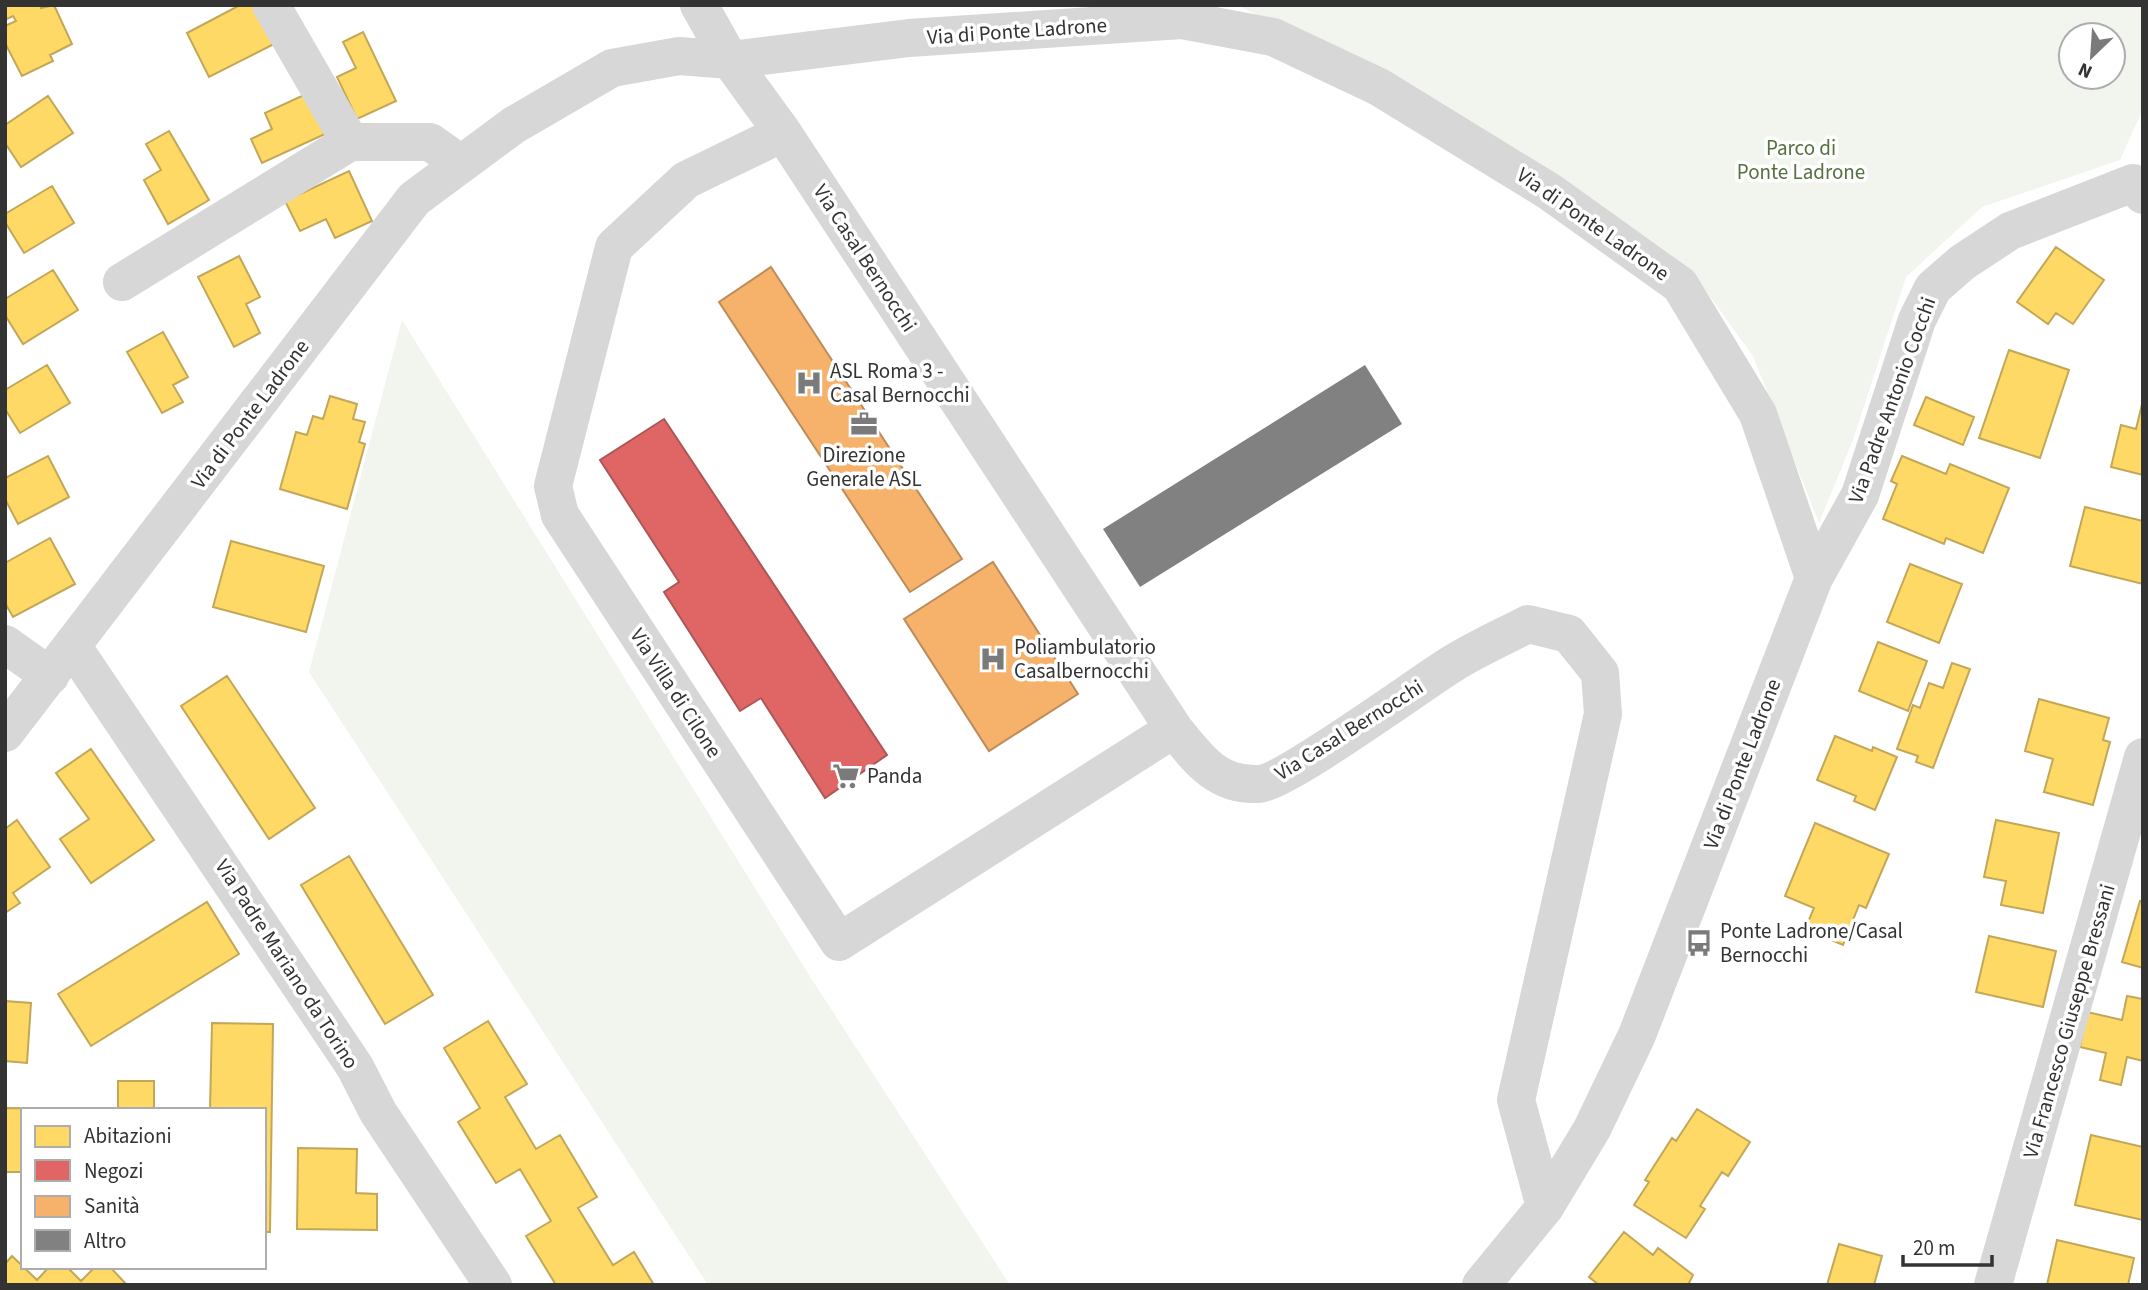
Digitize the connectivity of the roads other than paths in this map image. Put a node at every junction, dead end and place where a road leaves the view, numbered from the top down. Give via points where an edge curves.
1 (271, 5) edge
2 (699, 5) edge
3 (909, 22) edge
4 (730, 60) junction
5 (783, 133) junction
6 (350, 142) junction
7 (461, 164) junction
8 (2139, 182) edge
9 (122, 282) dead end
10 (1814, 578) junction
11 (5, 644) edge
12 (62, 662) junction
13 (1174, 729) junction
14 (5, 733) edge
15 (2143, 757) edge
16 (1545, 1207) junction
17 (493, 1285) edge
18 (1481, 1285) edge
19 (1993, 1285) edge

1 - 6 street
2 - 4 street, Via Casal Bernocchi
3 - 4 street, Via di Ponte Ladrone
3 - 10 street, Via di Ponte Ladrone via 1182,20 1273,37 1379,87 1550,192 1681,285 1758,414
4 - 5 street, Via Casal Bernocchi
4 - 7 street, Via di Ponte Ladrone via 679,56 612,68 514,125
5 - 13 street, Via Casal Bernocchi
5 - 13 street, Via Villa di Cilone via 686,180 614,247 554,486 560,515 839,942
6 - 7 street via 430,142
6 - 9 street
7 - 12 street, Via di Ponte Ladrone via 414,199
8 - 10 street, Via Padre Antonio Cocchi via 2010,231 1933,288 1917,320 1860,495
10 - 16 street, Via di Ponte Ladrone via 1637,1035 1592,1129
11 - 12 street
12 - 14 street, Via di Ponte Ladrone
12 - 17 street, Via Padre Mariano da Torino via 332,1032 378,1112
13 - 16 street, Via Casal Bernocchi via 1202,765 1227,781 1261,785 1455,662 1528,624 1569,634 1577,643 1600,673 1603,714 1516,1100
15 - 19 street, Via Francesco Giuseppe Bressani
16 - 18 street, Via di Ponte Ladrone

